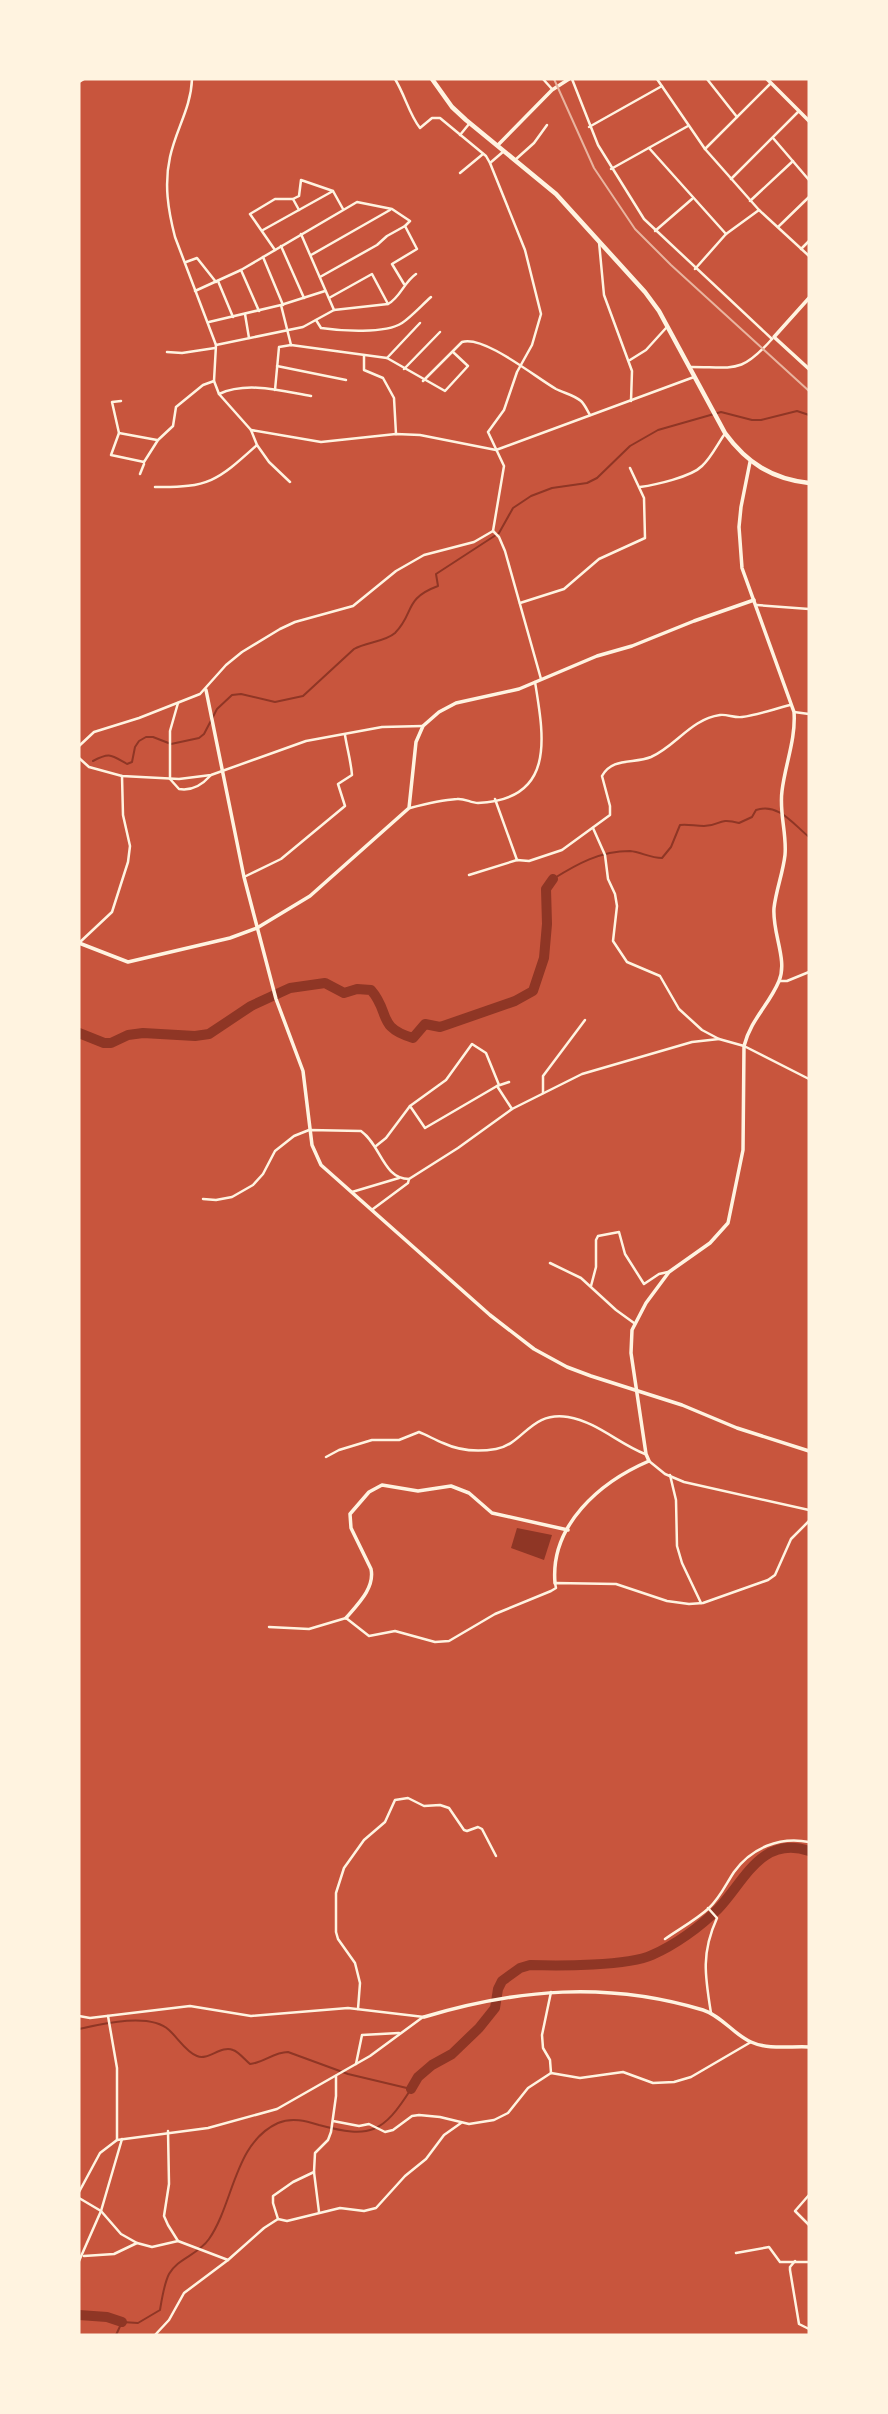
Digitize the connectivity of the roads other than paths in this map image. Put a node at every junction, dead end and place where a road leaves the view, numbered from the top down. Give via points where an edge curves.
1 (84, 79) edge
2 (191, 79) edge
3 (396, 79) edge
4 (432, 79) edge
5 (543, 79) edge
6 (571, 79) edge
7 (657, 79) edge
8 (707, 79) edge
9 (767, 79) edge
10 (79, 82) edge
11 (771, 83) junction
12 (663, 86) junction
13 (552, 90) junction
14 (799, 111) junction
15 (737, 117) junction
16 (809, 121) edge
17 (470, 123) junction
18 (547, 125) dead end
19 (688, 126) junction
20 (589, 127) junction
21 (460, 135) junction
22 (774, 138) junction
23 (498, 145) junction
24 (649, 148) junction
25 (705, 149) junction
26 (505, 151) junction
27 (483, 154) junction
28 (515, 160) junction
29 (793, 161) junction
30 (490, 163) junction
31 (611, 169) junction
32 (460, 173) dead end
33 (731, 179) junction
34 (809, 180) edge
35 (333, 191) junction
36 (809, 197) edge
37 (693, 198) junction
38 (293, 199) junction
39 (750, 201) junction
40 (343, 209) junction
41 (392, 209) junction
42 (299, 210) junction
43 (759, 210) junction
44 (405, 226) junction
45 (778, 227) junction
46 (263, 230) junction
47 (655, 231) junction
48 (301, 234) junction
49 (726, 234) junction
50 (809, 241) edge
51 (599, 242) junction
52 (281, 246) junction
53 (801, 249) junction
54 (275, 250) junction
55 (311, 255) junction
56 (809, 256) edge
57 (263, 257) junction
58 (185, 263) junction
59 (695, 269) junction
60 (241, 270) junction
61 (416, 274) dead end
62 (320, 277) junction
63 (217, 282) junction
64 (404, 284) junction
65 (195, 291) junction
66 (326, 291) junction
67 (431, 297) dead end
68 (328, 298) junction
69 (809, 298) edge
70 (304, 299) junction
71 (388, 304) junction
72 (282, 305) junction
73 (334, 310) junction
74 (258, 311) junction
75 (245, 314) junction
76 (233, 317) junction
77 (316, 320) junction
78 (209, 322) junction
79 (420, 323) dead end
80 (668, 327) junction
81 (288, 329) junction
82 (440, 332) dead end
83 (249, 338) junction
84 (773, 338) junction
85 (291, 345) junction
86 (217, 346) junction
87 (167, 352) dead end
88 (453, 352) junction
89 (364, 356) junction
90 (387, 358) junction
91 (630, 360) junction
92 (809, 360) edge
93 (805, 365) junction
94 (277, 366) junction
95 (520, 367) junction
96 (690, 367) junction
97 (404, 369) junction
98 (809, 369) edge
99 (695, 377) junction
100 (346, 380) dead end
101 (214, 381) junction
102 (424, 381) junction
103 (275, 390) junction
104 (219, 394) junction
105 (311, 396) dead end
106 (121, 401) dead end
107 (631, 402) junction
108 (590, 415) junction
109 (251, 430) junction
110 (119, 433) junction
111 (725, 433) junction
112 (396, 434) junction
113 (158, 440) junction
114 (257, 445) junction
115 (496, 450) junction
116 (144, 462) junction
117 (750, 462) junction
118 (630, 468) dead end
119 (140, 474) dead end
120 (290, 482) dead end
121 (809, 483) edge
122 (155, 487) dead end
123 (640, 487) junction
124 (494, 532) junction
125 (755, 602) junction
126 (520, 603) junction
127 (809, 609) edge
128 (541, 679) junction
129 (535, 682) junction
130 (206, 690) junction
131 (178, 703) junction
132 (791, 705) junction
133 (794, 712) junction
134 (809, 714) edge
135 (423, 726) junction
136 (345, 734) junction
137 (79, 746) edge
138 (79, 758) edge
139 (221, 770) junction
140 (211, 775) junction
141 (122, 776) junction
142 (170, 779) junction
143 (495, 799) junction
144 (409, 808) junction
145 (593, 828) junction
146 (517, 860) junction
147 (469, 875) dead end
148 (244, 877) junction
149 (257, 928) junction
150 (79, 943) edge
151 (809, 972) edge
152 (779, 981) junction
153 (585, 1020) dead end
154 (719, 1039) junction
155 (744, 1046) junction
156 (809, 1079) edge
157 (509, 1082) dead end
158 (498, 1085) junction
159 (543, 1093) junction
160 (410, 1106) junction
161 (512, 1110) junction
162 (309, 1130) junction
163 (376, 1146) junction
164 (399, 1178) junction
165 (409, 1179) junction
166 (352, 1192) junction
167 (203, 1199) dead end
168 (373, 1209) junction
169 (550, 1263) dead end
170 (668, 1272) junction
171 (591, 1286) junction
172 (634, 1324) junction
173 (638, 1390) junction
174 (809, 1451) edge
175 (646, 1454) junction
176 (326, 1457) dead end
177 (649, 1461) junction
178 (670, 1475) junction
179 (809, 1510) edge
180 (809, 1521) edge
181 (568, 1530) junction
182 (555, 1583) junction
183 (701, 1603) junction
184 (346, 1618) junction
185 (268, 1627) dead end
186 (809, 1842) edge
187 (496, 1856) dead end
188 (709, 1909) junction
189 (665, 1939) dead end
190 (552, 1991) junction
191 (359, 2009) junction
192 (711, 2012) junction
193 (79, 2016) edge
194 (108, 2017) junction
195 (424, 2017) junction
196 (401, 2033) junction
197 (751, 2042) junction
198 (809, 2046) edge
199 (356, 2064) junction
200 (551, 2073) junction
201 (337, 2076) junction
202 (333, 2122) junction
203 (461, 2123) junction
204 (168, 2132) junction
205 (122, 2138) junction
206 (117, 2140) junction
207 (314, 2172) junction
208 (80, 2189) edge
209 (809, 2195) edge
210 (79, 2198) edge
211 (101, 2211) junction
212 (319, 2212) junction
213 (278, 2218) junction
214 (809, 2225) edge
215 (178, 2241) junction
216 (137, 2243) junction
217 (736, 2253) dead end
218 (82, 2256) junction
219 (228, 2260) junction
220 (79, 2261) edge
221 (795, 2261) junction
222 (809, 2262) edge
223 (809, 2329) edge
224 (155, 2335) edge

1 - 10 street
2 - 58 street via 191,95 170,155 167,187 170,220
3 - 21 street via 420,128 432,118 440,118
4 - 17 main road
5 - 13 street
6 - 13 street
6 - 20 street
7 - 12 street
8 - 15 street
9 - 11 street
11 - 14 street
11 - 15 street
12 - 19 street
12 - 20 street
13 - 23 street
14 - 16 street
14 - 22 street
15 - 25 street
17 - 21 street
17 - 23 main road
18 - 28 street
19 - 24 street
19 - 25 street
20 - 31 street
21 - 27 street
22 - 29 street
22 - 33 street
23 - 26 main road
24 - 31 street
24 - 37 street
25 - 33 street
26 - 28 main road
26 - 30 street
27 - 30 street
27 - 32 street
28 - 51 main road via 556,194
29 - 34 street
29 - 39 street
30 - 95 street via 525,250 540,306 540,325
31 - 47 street
33 - 39 street
35 - 38 street via 301,180 299,196
35 - 40 street
35 - 42 street
36 - 45 street
37 - 47 street
37 - 49 street
38 - 42 street
38 - 46 street via 275,200 250,214
39 - 43 street
40 - 41 street via 357,202
40 - 48 street
41 - 44 street via 410,221
41 - 55 street
42 - 46 street
43 - 45 street
43 - 49 street
44 - 62 street
44 - 64 street via 417,248 392,264
45 - 53 street
46 - 54 street
47 - 59 street
48 - 52 street
48 - 55 street
49 - 59 street
50 - 53 street
51 - 80 main road via 645,292
51 - 91 street via 604,295
52 - 54 street
52 - 70 street
53 - 56 street
54 - 57 street
55 - 62 street
57 - 60 street
57 - 72 street
58 - 63 street via 197,258
58 - 65 street
59 - 84 street
60 - 63 street
60 - 74 street
61 - 64 street
62 - 66 street
63 - 65 street
63 - 76 street
64 - 71 street
65 - 78 street
66 - 68 street
66 - 70 street
67 - 77 street via 402,323 380,329 321,328
68 - 71 street via 372,274
68 - 73 street
69 - 84 street
70 - 72 street
71 - 73 street
72 - 74 street
72 - 81 street
73 - 77 street
74 - 75 street
75 - 76 street
75 - 83 street
76 - 78 street
77 - 81 street
78 - 86 street
79 - 90 street
80 - 91 street
80 - 96 main road
81 - 83 street
81 - 85 street
82 - 97 street
83 - 86 street
84 - 93 street
84 - 96 street via 741,366
85 - 89 street
85 - 94 street via 279,347
86 - 87 street
86 - 101 street
88 - 95 street via 471,340
88 - 102 street
88 - 102 street via 468,366 444,391
89 - 90 street
89 - 112 street via 364,370 383,378 394,398
90 - 97 street
91 - 107 street
92 - 93 street
93 - 98 street
94 - 100 street
94 - 103 street
95 - 108 street via 577,398
95 - 115 street via 504,410 488,432
96 - 99 main road
97 - 102 street
99 - 107 street
99 - 111 main road
101 - 104 street
101 - 113 street via 176,407 173,426
103 - 104 street via 229,389
103 - 105 street
104 - 109 street
106 - 110 street via 112,402
107 - 108 street
108 - 115 street
109 - 112 street via 321,442
109 - 114 street
110 - 113 street
110 - 116 street via 111,455
111 - 117 main road
111 - 123 street via 702,467 660,485
112 - 115 street
113 - 116 street
114 - 120 street
114 - 122 street via 215,479 191,486
115 - 124 street via 504,471
116 - 119 street
117 - 121 main road via 780,478
117 - 125 street via 739,527 742,568
118 - 123 street
123 - 126 street via 645,538 599,559 564,589
124 - 126 street
124 - 130 street via 418,558 352,606 280,629 234,659
125 - 127 street
125 - 128 street
125 - 132 street
126 - 128 street
128 - 129 street
129 - 135 street via 456,703
129 - 143 street via 543,745 537,768 523,790
130 - 131 street
130 - 139 street
131 - 137 street via 94,732
131 - 142 street via 170,730
132 - 133 street
132 - 145 street via 745,716 720,715 692,725 652,756 613,764 602,776 610,815
133 - 134 street
133 - 152 street via 782,793 785,852 773,926 783,966
135 - 136 street
135 - 144 street via 416,742
136 - 139 street via 306,741
136 - 148 street via 353,772 338,784 345,806 281,859
138 - 141 street via 89,767
139 - 140 street
139 - 148 street
140 - 142 street
140 - 142 street via 184,790
141 - 142 street
141 - 150 street via 128,862 112,912
143 - 144 street via 477,803 460,798
143 - 146 street
144 - 149 street via 310,896
145 - 146 street via 562,850 529,861
145 - 154 street via 605,855 617,906 613,941 626,962 660,976 679,1009
146 - 147 street
148 - 149 street
149 - 150 street via 128,962
149 - 162 street via 276,999 303,1071
151 - 152 street
152 - 155 street via 748,1030
153 - 159 street via 543,1076
154 - 155 street
154 - 159 street via 582,1074
155 - 156 street
155 - 170 street via 743,1150 728,1223 710,1243
157 - 158 street
158 - 160 street via 425,1128
158 - 160 street via 486,1053 472,1044 446,1080
158 - 161 street
159 - 161 street
160 - 163 street
161 - 165 street
162 - 163 street via 361,1131
162 - 166 street via 321,1165
162 - 167 street via 275,1151 253,1185 232,1197
163 - 164 street
164 - 165 street
164 - 166 street
165 - 168 street
166 - 168 street
168 - 173 street via 534,1349 567,1367
169 - 171 street
170 - 171 street via 644,1284 625,1254 619,1232 598,1236
170 - 172 street
171 - 172 street
172 - 173 street via 630,1342
173 - 174 street
173 - 175 street
175 - 176 street via 612,1434 556,1416 538,1421 495,1449 462,1451 419,1432 399,1440 372,1440
175 - 177 street
177 - 178 street
177 - 181 street via 597,1492
178 - 179 street
178 - 183 street via 676,1500 677,1546
180 - 183 street via 791,1539 775,1575
181 - 182 street via 556,1552
181 - 184 street via 492,1513 469,1493 451,1486 418,1491 375,1487 350,1514 351,1528 372,1576 367,1592
182 - 183 street via 616,1584 674,1603
182 - 184 street via 551,1591 495,1614 449,1641 435,1642 395,1631 369,1636
184 - 185 street via 310,1629
186 - 188 street via 781,1841 759,1849 741,1863
187 - 191 street via 482,1829 464,1830 449,1808 424,1806 408,1798 395,1800 385,1822 364,1840 344,1868 336,1893 336,1932 355,1963
188 - 189 street
188 - 192 street via 716,1917 704,1966
190 - 192 street via 626,1994
190 - 195 street
190 - 200 street via 541,2035
191 - 194 street via 251,2016 190,2006
191 - 195 street
192 - 197 street
193 - 194 street
194 - 206 street via 117,2067
195 - 196 street
196 - 199 street
196 - 199 street via 362,2035
197 - 198 street
197 - 200 street via 674,2082 653,2083 616,2072 580,2078
199 - 201 street
200 - 203 street via 528,2088 501,2117
201 - 202 street
201 - 204 street via 260,2115
202 - 203 street via 389,2132 419,2115
202 - 207 street via 328,2140 315,2152
203 - 212 street via 444,2135 376,2208
204 - 205 street
204 - 215 street via 164,2216
205 - 206 street
205 - 211 street
206 - 208 street via 100,2153
207 - 212 street
207 - 213 street via 274,2196
209 - 214 street via 795,2211
210 - 211 street
211 - 216 street via 121,2234
211 - 218 street
212 - 213 street via 287,2221
213 - 219 street
215 - 216 street via 152,2247
215 - 219 street
216 - 218 street via 114,2254
217 - 221 street via 769,2247 780,2262
218 - 220 street
219 - 224 street via 184,2293
221 - 222 street
221 - 223 street via 790,2270 799,2324

